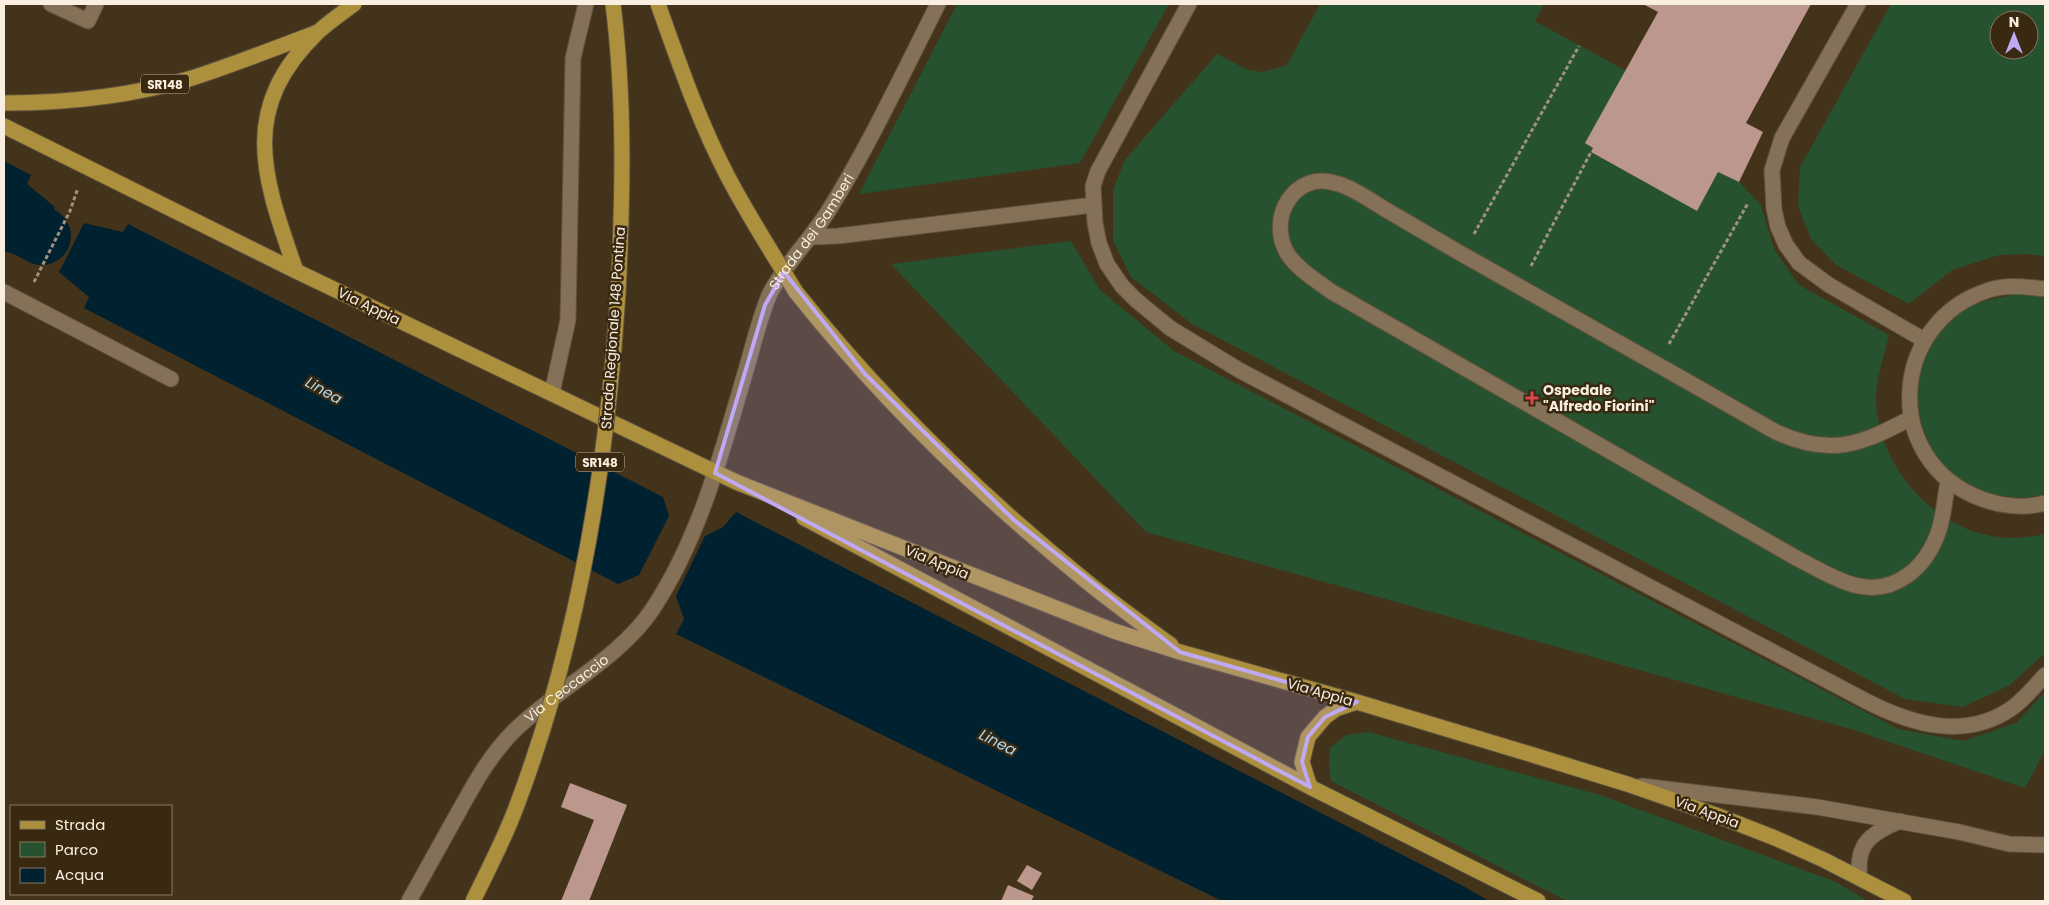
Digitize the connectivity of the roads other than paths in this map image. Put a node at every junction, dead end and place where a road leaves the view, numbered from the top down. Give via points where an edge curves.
1 (51, 4) edge
2 (96, 4) edge
3 (354, 4) edge
4 (586, 4) edge
5 (613, 4) edge
6 (658, 4) edge
7 (938, 4) edge
8 (1189, 4) edge
9 (1858, 4) edge
10 (318, 32) junction
11 (4, 103) edge
12 (4, 126) edge
13 (1092, 205) junction
14 (812, 237) junction
15 (296, 271) junction
16 (2045, 290) edge
17 (4, 292) edge
18 (1924, 340) junction
19 (171, 380) dead end
20 (552, 393) junction
21 (1911, 418) junction
22 (715, 472) junction
23 (1948, 481) junction
24 (736, 482) junction
25 (2045, 503) edge
26 (1180, 652) junction
27 (2045, 675) edge
28 (1357, 702) junction
29 (1627, 784) junction
30 (1310, 787) junction
31 (1900, 821) junction
32 (2045, 845) edge
33 (1486, 874) junction
34 (1860, 878) junction
35 (408, 901) edge
36 (473, 901) edge
37 (1520, 901) edge
38 (1538, 901) edge
39 (1904, 901) edge

1 - 2 street via 88,21
3 - 10 main road, SR148
4 - 20 street via 573,58 568,320
5 - 36 main road, Strada Regionale 148 Pontina / SR148, bridge via 621,108 621,232 615,333 595,500 547,718 516,807
6 - 26 main road, bridge via 691,95 728,176 796,292 865,374 935,447 1087,582
7 - 14 street, Strada dei Gamberi via 866,145
8 - 13 street via 1102,163 1093,186
9 - 18 street via 1782,138 1772,170 1776,218 1786,245 1810,273
10 - 11 main road, SR148 via 190,78 147,88 73,100
10 - 15 main road, SR148 via 285,72 271,97 266,119 266,168
12 - 15 main road, Via Appia
13 - 14 street
13 - 27 street via 1099,243 1113,275 1152,314 1191,341 1884,710 1931,726 1976,723 2009,710
14 - 22 street, Strada dei Gamberi via 775,283 767,299
15 - 20 main road, Via Appia
16 - 18 street via 2018,286 1990,290 1964,300 1941,318
17 - 19 street
18 - 21 street via 1913,365 1909,391
20 - 22 main road, Via Appia
21 - 23 street via 1918,441 1931,463
21 - 23 street via 1862,441 1834,447 1804,443 1776,432 1348,187 1320,180 1307,183 1286,202 1281,216 1282,242 1288,254 1332,292 1845,583 1884,588 1896,583 1920,563 1939,529
22 - 24 main road, Via Appia
22 - 35 street, Via Ceccaccio via 679,562 650,612 616,648 504,741 475,783
23 - 25 street via 1970,495 1993,503 2017,506
24 - 26 main road, Via Appia via 1021,596
24 - 30 main road, Via Appia
26 - 28 main road, Via Appia
28 - 29 main road, Via Appia
28 - 30 main road via 1336,709 1308,737 1302,762
29 - 31 street via 1817,807
29 - 34 main road, Via Appia via 1775,838
30 - 33 main road, Via Appia
31 - 32 street via 2020,846
31 - 34 street via 1865,842 1858,866
33 - 37 main road
33 - 38 main road, Via Appia
34 - 39 main road, Via Appia

